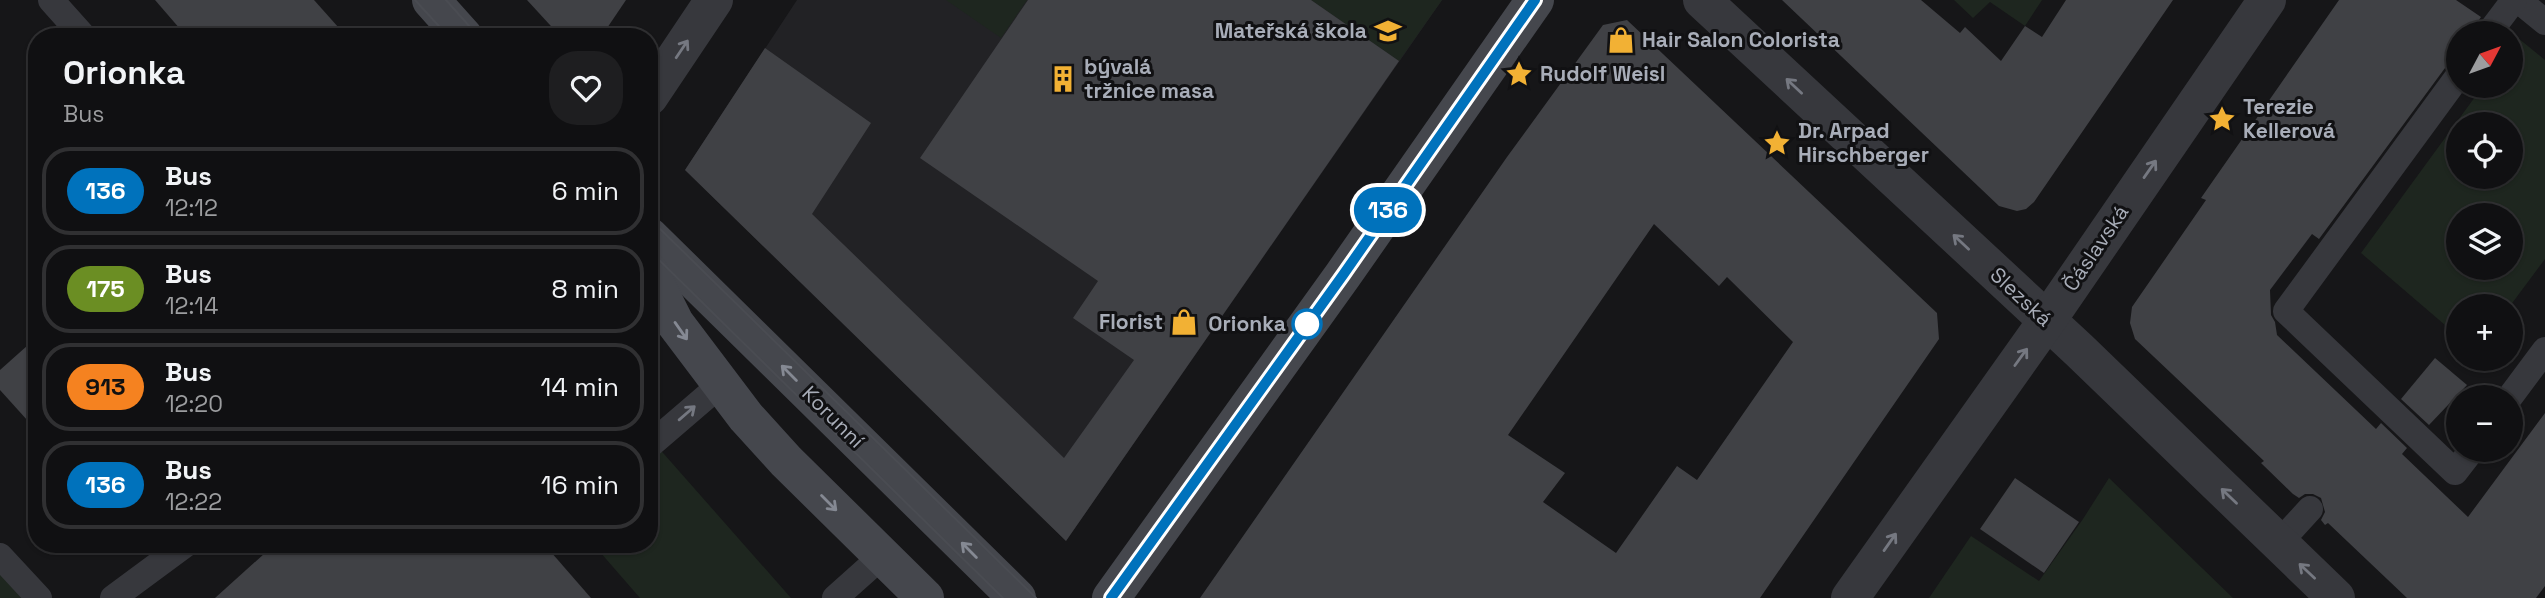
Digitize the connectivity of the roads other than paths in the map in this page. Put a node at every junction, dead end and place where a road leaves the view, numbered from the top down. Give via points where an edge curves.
1 (51, 0) edge
2 (431, 0) edge
3 (714, 0) edge
4 (1535, 0) edge
5 (1702, 0) edge
6 (2267, 0) edge
7 (2516, 0) edge
8 (2499, 21) edge
9 (2545, 22) edge
10 (76, 28) edge
11 (456, 28) edge
12 (658, 84) edge
13 (2446, 93) edge
14 (658, 245) edge
15 (658, 288) edge
16 (2046, 322) junction
17 (2545, 350) edge
18 (720, 385) junction
19 (2519, 385) edge
20 (658, 438) edge
21 (2463, 462) edge
22 (2310, 509) dead end
23 (2278, 544) junction
24 (174, 553) edge
25 (0, 556) edge
26 (882, 556) junction
27 (39, 598) edge
28 (113, 598) edge
29 (835, 598) edge
30 (925, 598) edge
31 (1017, 598) edge
32 (1111, 598) edge
33 (1850, 598) edge
34 (2336, 598) edge

1 - 10 lane
2 - 11 street
12 -> 3 street
4 - 32 street
16 -> 5 street, Slezská
16 -> 6 street, Čáslavská
7 - 8 lane
7 - 9 lane
13 - 21 lane via 2286,311 2390,426 2455,472
31 -> 14 street, Korunní
15 -> 18 street via 676,323
23 -> 16 street, Slezská
33 -> 16 street, Čáslavská
17 - 19 lane
20 -> 18 lane
18 -> 26 street via 786,461
22 - 23 lane
34 -> 23 street, Slezská
24 - 28 lane
25 - 27 lane
26 - 29 lane
26 - 30 street

